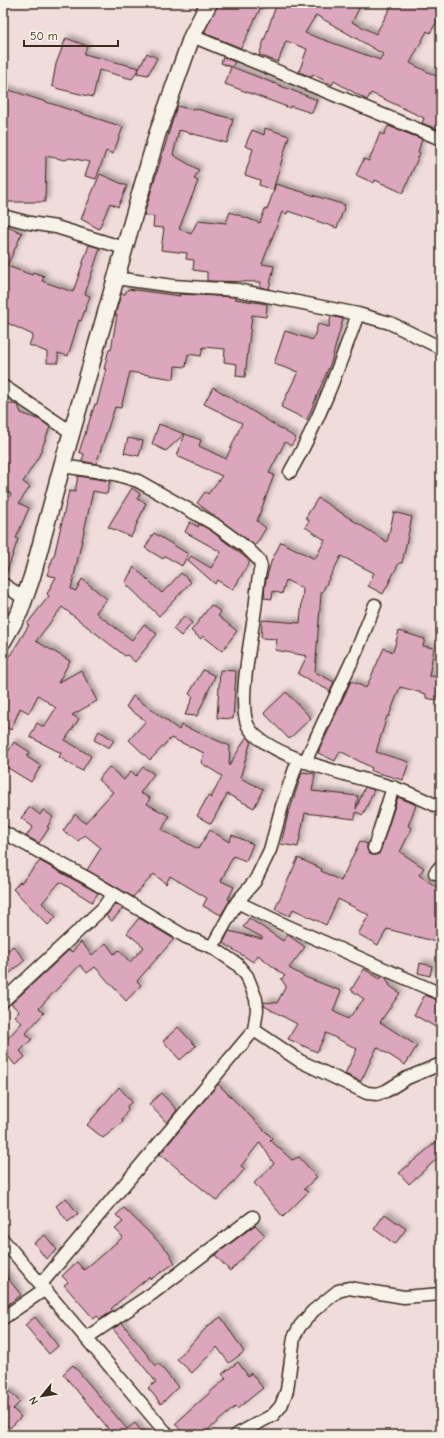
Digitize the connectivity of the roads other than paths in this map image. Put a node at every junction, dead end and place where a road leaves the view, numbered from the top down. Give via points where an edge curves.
1 (209, 3) edge
2 (192, 36) junction
3 (441, 139) edge
4 (3, 216) edge
5 (124, 248) junction
6 (115, 278) junction
7 (358, 314) junction
8 (441, 348) edge
9 (3, 386) edge
10 (71, 432) junction
11 (62, 466) junction
12 (290, 472) dead end
13 (3, 584) edge
14 (25, 599) junction
15 (374, 605) dead end
16 (3, 641) edge
17 (301, 761) junction
18 (393, 787) junction
19 (441, 808) edge
20 (3, 832) edge
21 (374, 848) dead end
22 (112, 895) junction
23 (238, 902) junction
24 (212, 947) junction
25 (441, 994) edge
26 (3, 1001) edge
27 (254, 1030) junction
28 (441, 1064) edge
29 (252, 1216) dead end
30 (3, 1240) edge
31 (43, 1287) junction
32 (441, 1294) edge
33 (3, 1318) edge
34 (86, 1338) junction
35 (168, 1435) edge
36 (236, 1435) edge

1 - 2 street
2 - 3 street
2 - 5 street via 157,135
4 - 5 street via 56,227
5 - 6 street
6 - 7 street via 173,286 237,290
6 - 10 street
7 - 8 street via 390,323
7 - 12 street via 331,390
9 - 10 street
10 - 11 street
11 - 14 street
11 - 17 street via 108,473 138,481 214,524 259,560 261,567 248,648 244,702 246,717 253,733
13 - 14 street
14 - 16 street
15 - 17 street via 357,650
17 - 18 street
17 - 23 street via 282,806 270,850 255,881
18 - 19 street
18 - 21 street
20 - 22 street via 87,878
22 - 24 street via 186,937
22 - 26 street via 103,908
23 - 24 street
23 - 25 street
24 - 27 street via 237,964 252,987 258,1010
27 - 28 street via 300,1061 367,1093 377,1094 386,1091 407,1078
27 - 31 street
29 - 34 street via 153,1293
30 - 31 street
31 - 33 street
31 - 34 street
32 - 36 street via 404,1297 349,1288 338,1291 313,1311 294,1338 287,1390 281,1406 273,1415
34 - 35 street

